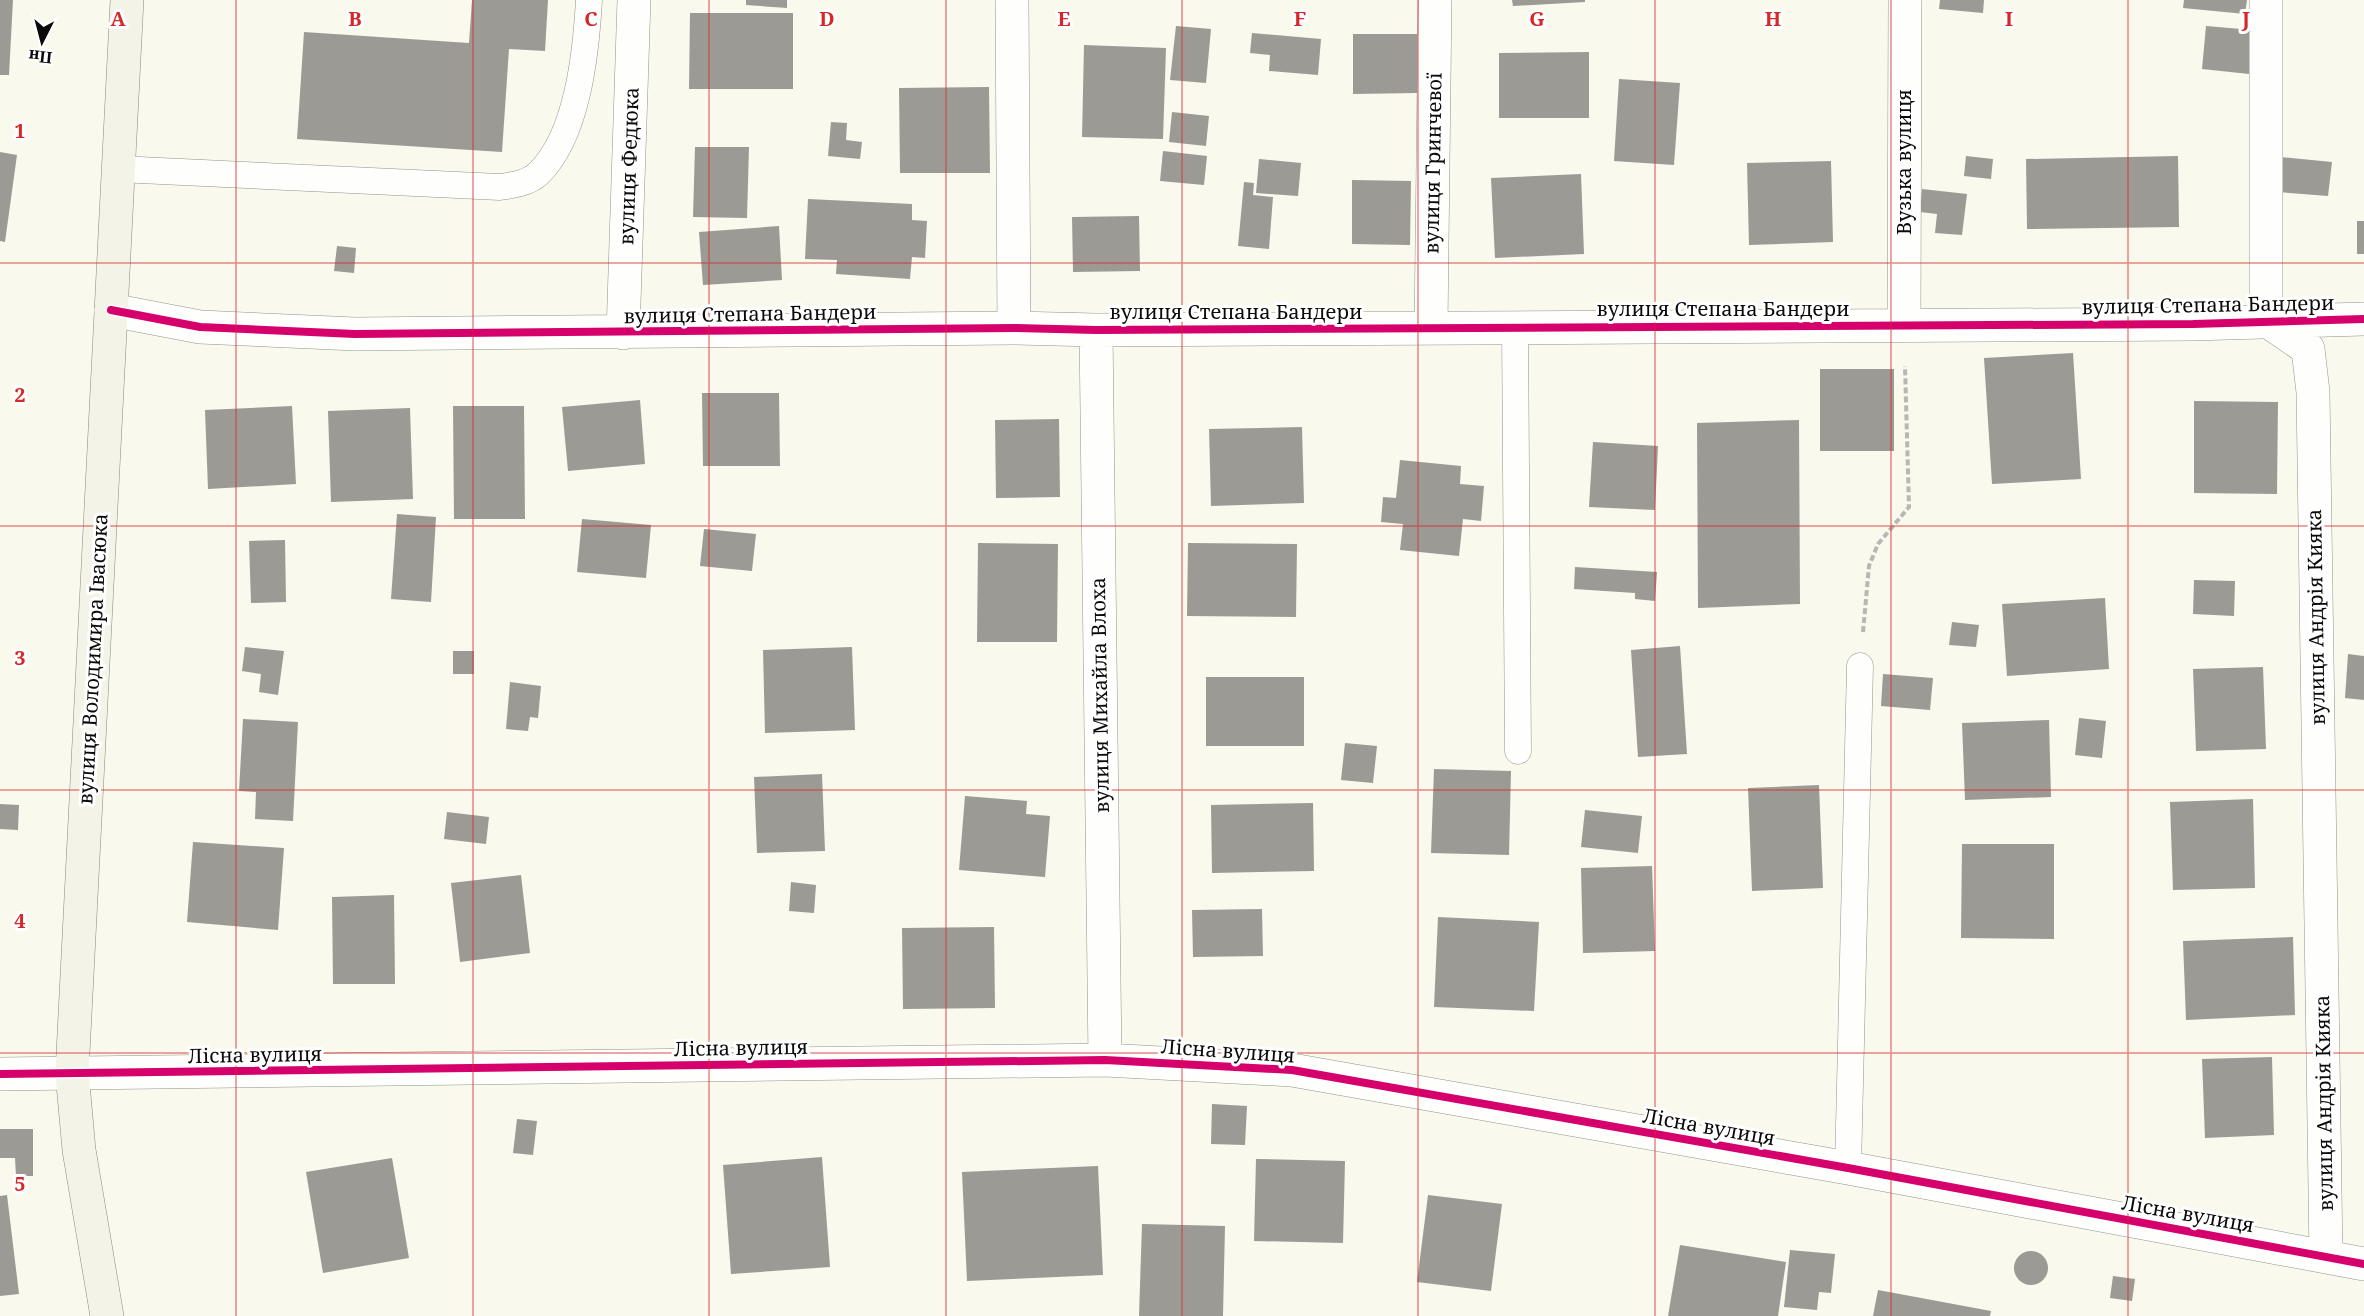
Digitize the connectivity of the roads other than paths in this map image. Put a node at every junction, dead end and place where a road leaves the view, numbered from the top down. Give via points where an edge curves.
1 (127, 0) edge
2 (589, 0) edge
3 (634, 0) edge
4 (1012, 0) edge
5 (1435, 0) edge
6 (1905, 0) edge
7 (2266, 0) edge
8 (118, 169) junction
9 (111, 310) junction
10 (2364, 319) edge
11 (2266, 320) junction
12 (1904, 325) junction
13 (1515, 326) junction
14 (1431, 327) junction
15 (1014, 328) junction
16 (1096, 330) junction
17 (623, 333) junction
18 (1860, 666) road end
19 (1518, 751) dead end
20 (1105, 1060) junction
21 (0, 1074) edge
22 (72, 1074) junction
23 (1848, 1168) junction
24 (2326, 1256) junction
25 (2364, 1264) edge
26 (106, 1316) edge

1 - 8 main road, вулиця Володимира Івасюка
2 - 8 lane via 581,68 565,132 537,175 520,184 500,187
3 - 17 street, вулиця Федюка
4 - 15 street
5 - 14 street, вулиця Гринчевої
6 - 12 street, Вузька вулиця
7 - 11 street
8 - 9 main road, вулиця Володимира Івасюка
9 - 17 street, вулиця Степана Бандери via 200,327 355,334
9 - 22 main road, вулиця Володимира Івасюка
10 - 11 street, вулиця Степана Бандери
11 - 12 street, вулиця Степана Бандери
11 - 24 street, вулиця Андрія Кияка via 2308,349 2313,392
12 - 13 street, вулиця Степана Бандери
13 - 14 street, вулиця Степана Бандери
13 - 19 lane
14 - 16 street, вулиця Степана Бандери
15 - 16 street, вулиця Степана Бандери
15 - 17 street, вулиця Степана Бандери
16 - 20 street, вулиця Михайла Влоха
18 - 23 lane
20 - 22 street, Лісна вулиця
20 - 23 street, Лісна вулиця via 1292,1070
21 - 22 street, Лісна вулиця
22 - 26 main road, вулиця Володимира Івасюка via 79,1150
23 - 24 street, Лісна вулиця
24 - 25 street, Лісна вулиця

